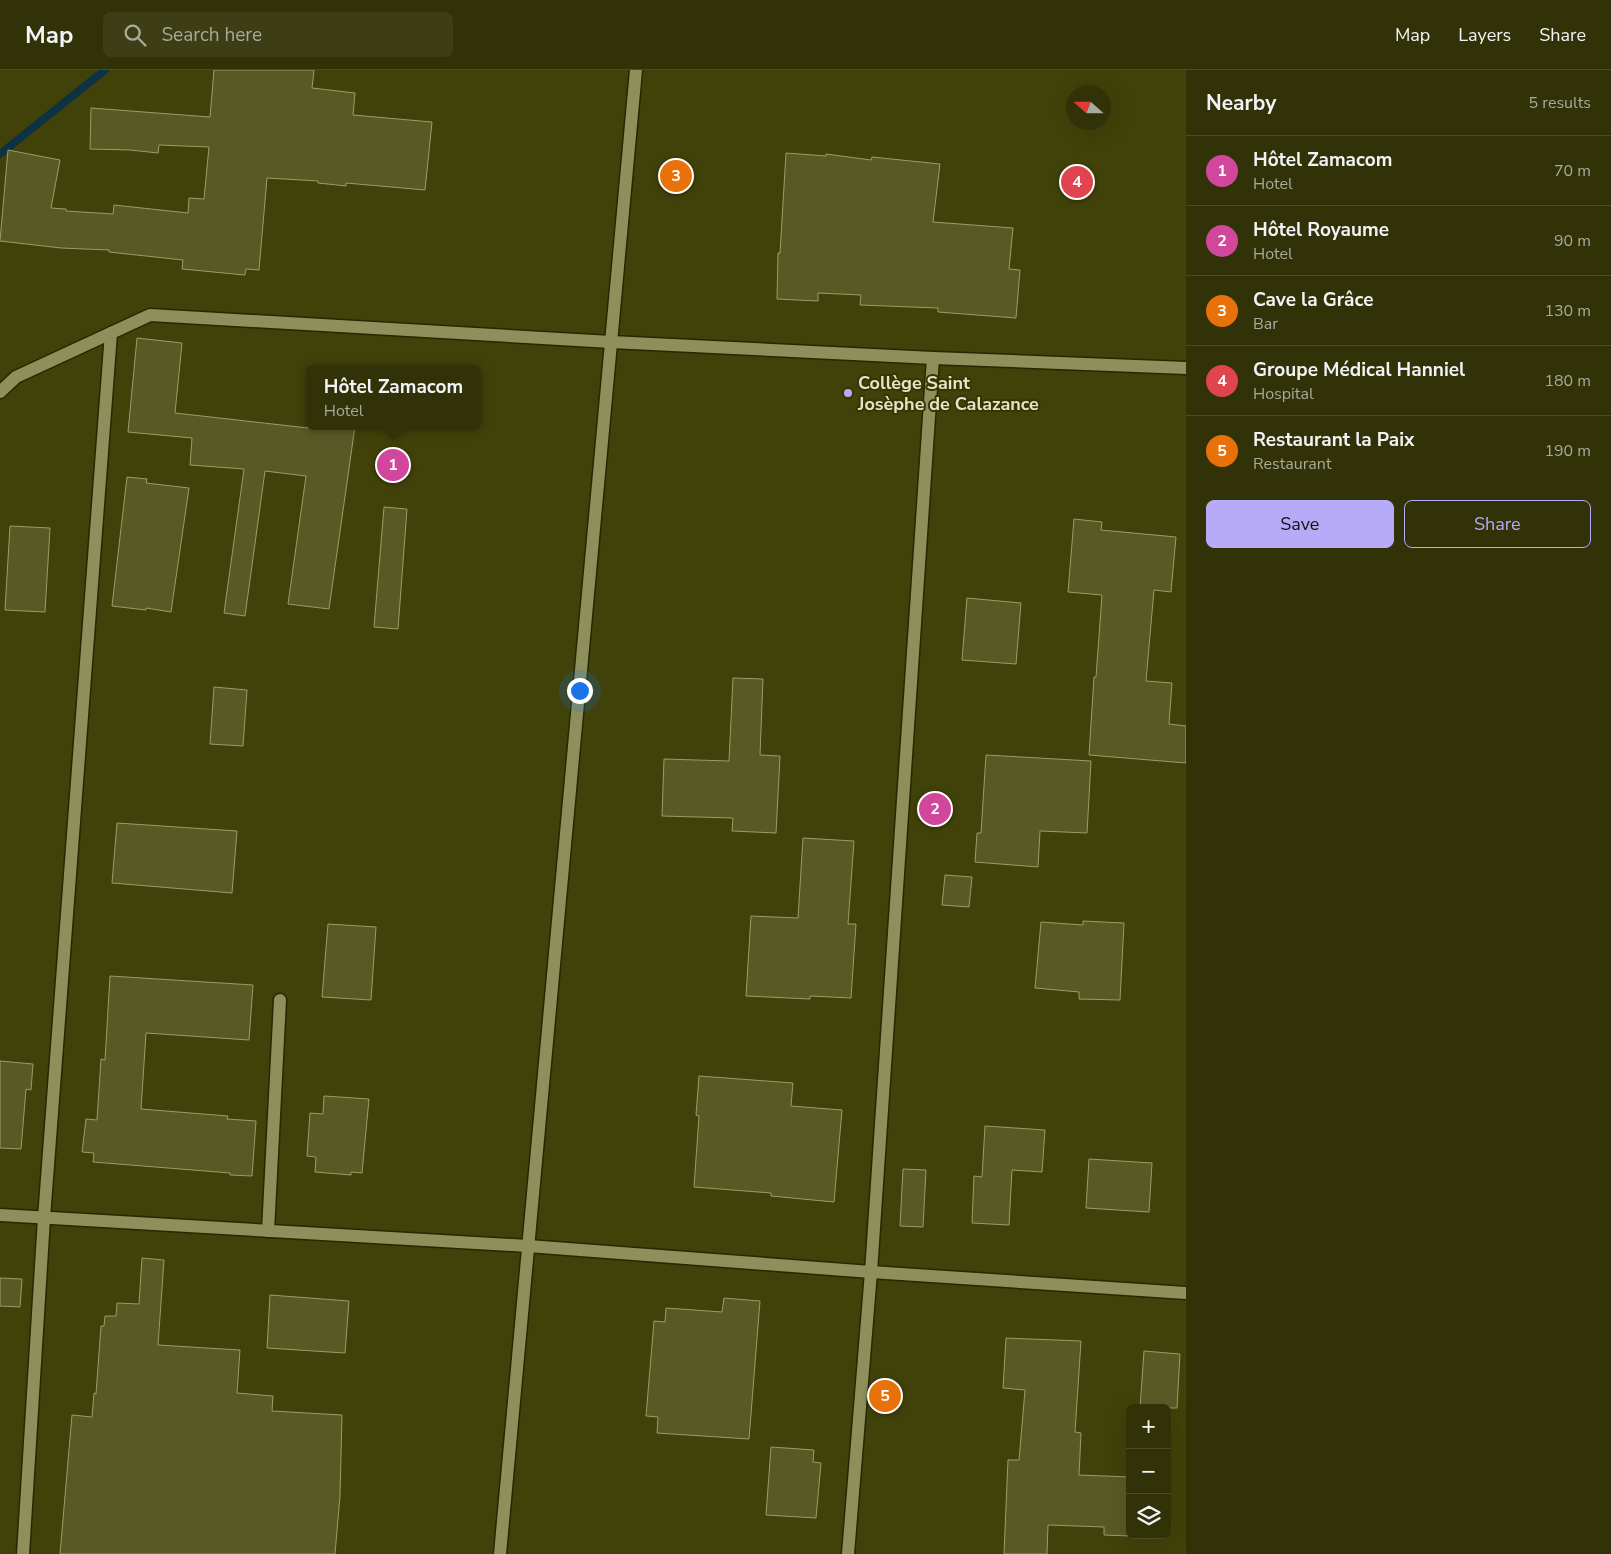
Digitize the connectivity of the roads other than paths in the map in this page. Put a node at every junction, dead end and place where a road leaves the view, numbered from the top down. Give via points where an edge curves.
1 (636, 70) edge
2 (111, 333) junction
3 (611, 342) junction
4 (933, 358) junction
5 (1186, 368) edge
6 (0, 392) edge
7 (280, 1000) dead end
8 (0, 1215) edge
9 (44, 1218) junction
10 (268, 1231) junction
11 (528, 1246) junction
12 (870, 1272) junction
13 (1186, 1293) edge
14 (23, 1554) edge
15 (500, 1554) edge
16 (848, 1554) edge

1 - 3 street
2 - 3 street via 150,315
2 - 6 street via 16,377
2 - 9 street
3 - 4 street
3 - 11 street
4 - 5 street
4 - 12 street
7 - 10 street
8 - 9 street
9 - 10 street
9 - 14 street
10 - 11 street
11 - 12 street
11 - 15 street
12 - 13 street
12 - 16 street

